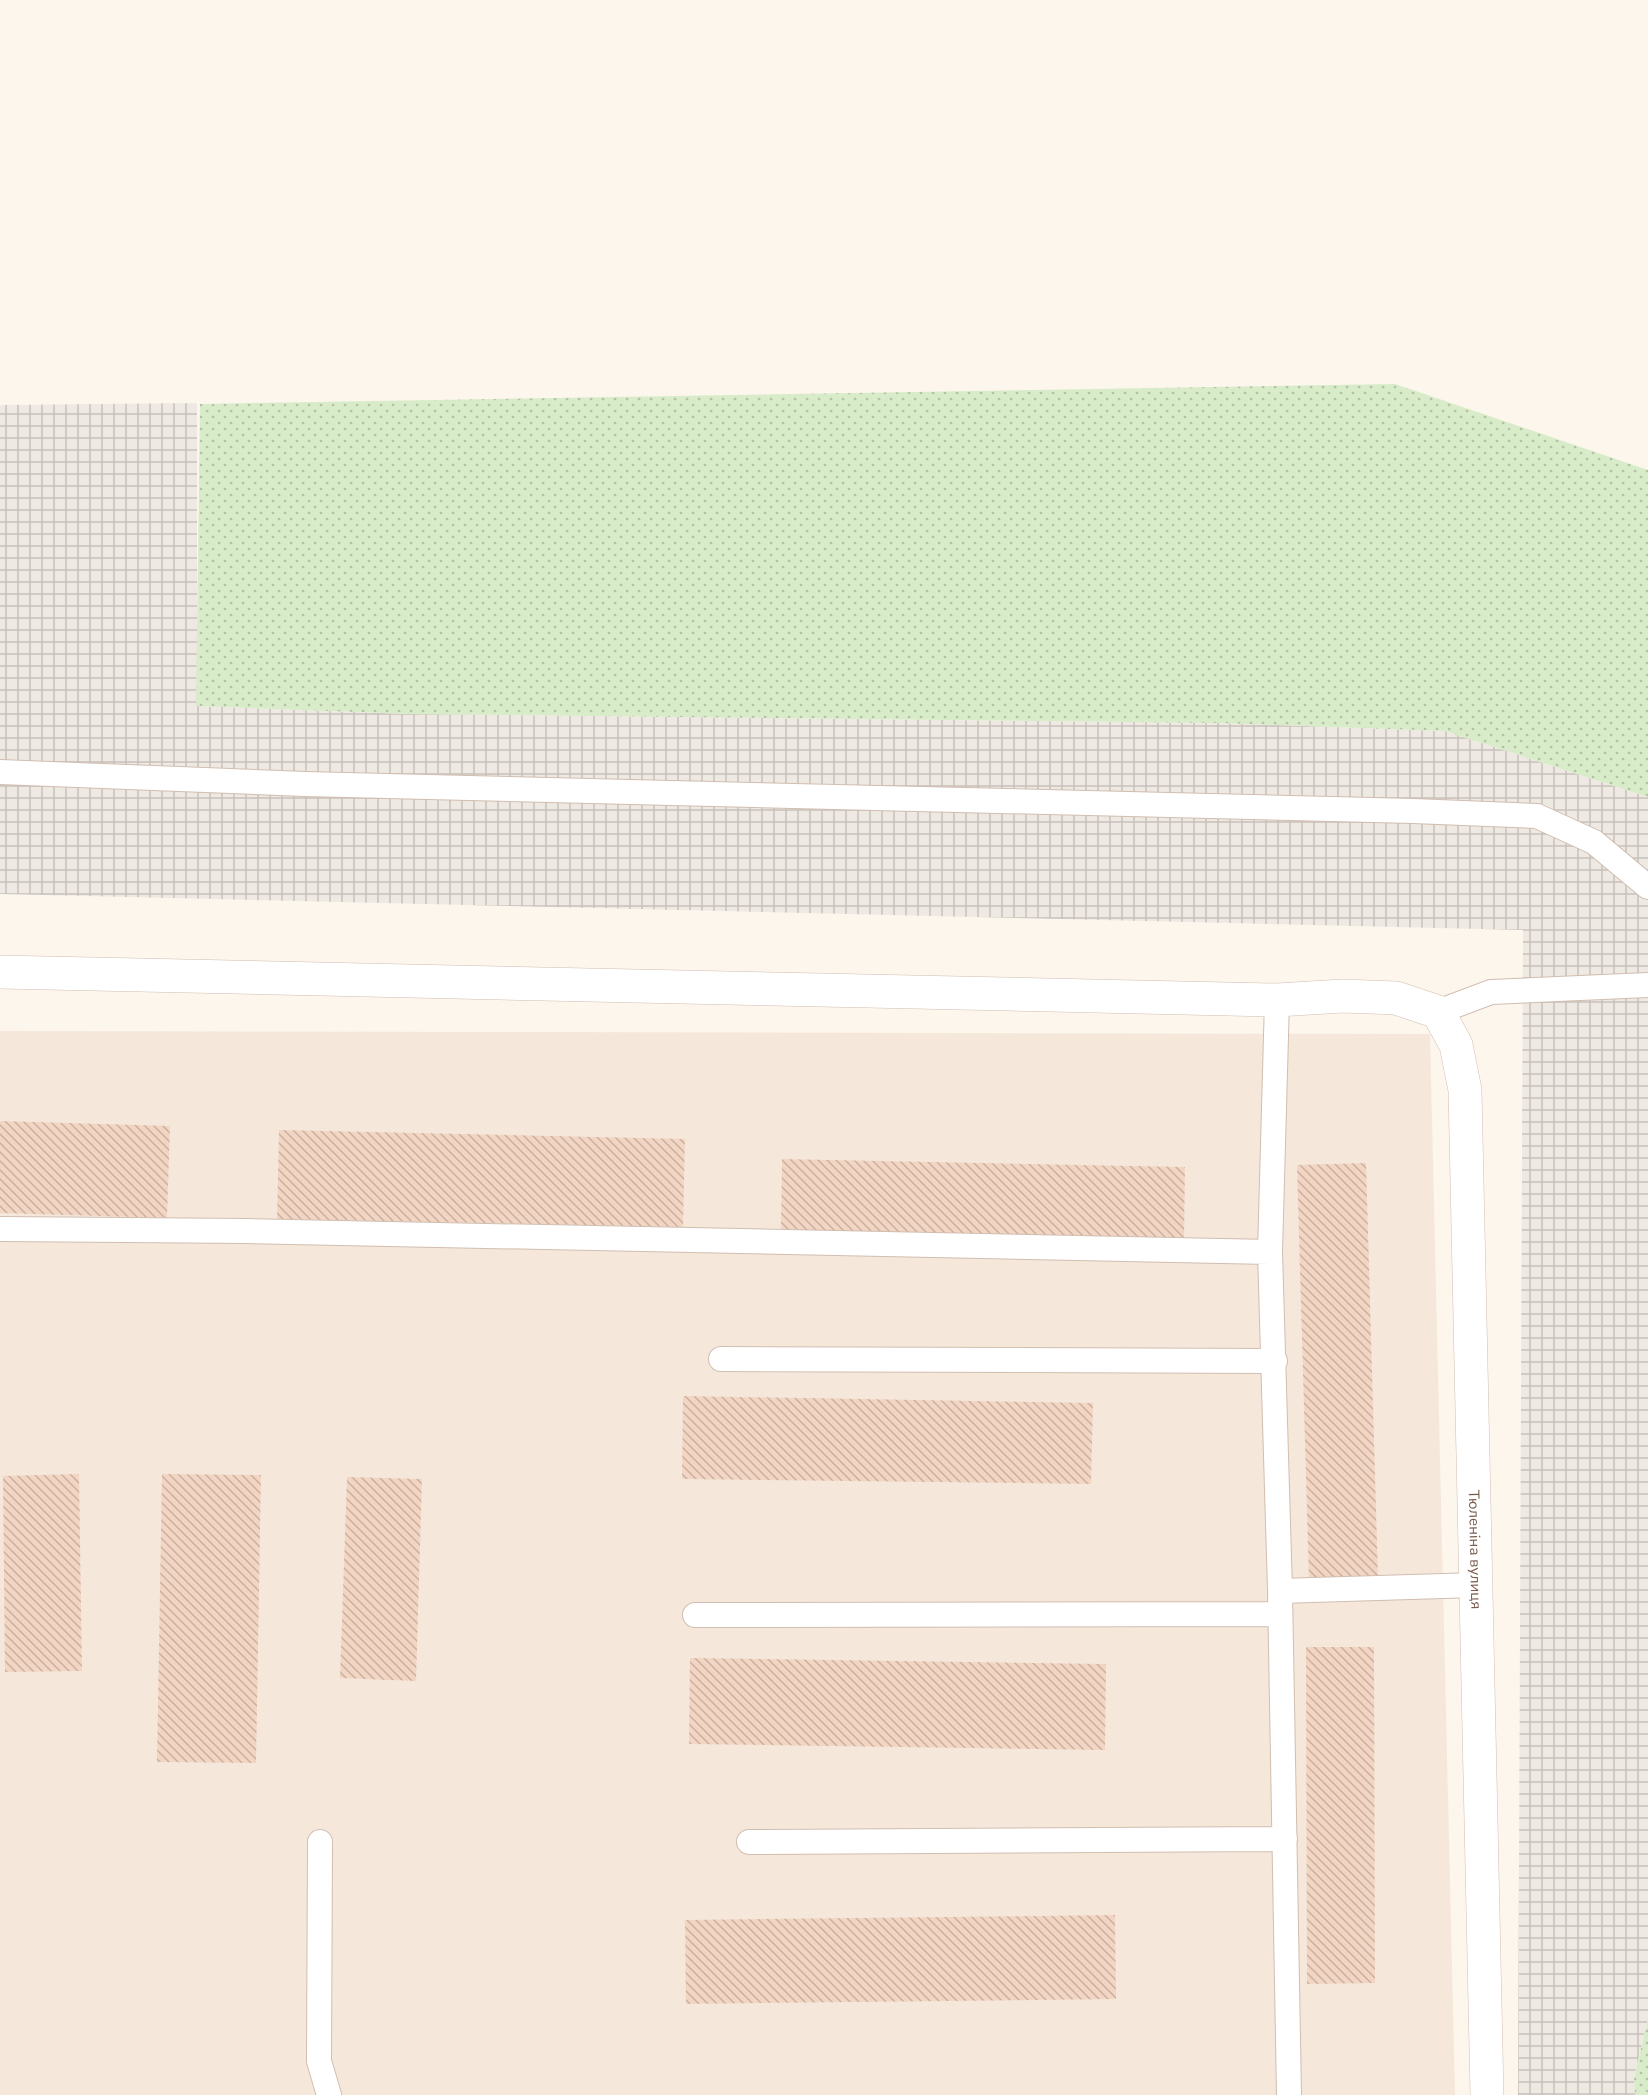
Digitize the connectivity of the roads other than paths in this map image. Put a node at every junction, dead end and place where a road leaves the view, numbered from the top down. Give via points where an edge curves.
1 (0, 772) edge
2 (1648, 887) edge
3 (0, 972) edge
4 (1648, 985) edge
5 (1277, 1000) junction
6 (1438, 1012) junction
7 (0, 1229) edge
8 (1270, 1252) junction
9 (721, 1359) dead end
10 (1275, 1361) junction
11 (1476, 1586) junction
12 (1280, 1602) junction
13 (695, 1615) dead end
14 (1285, 1839) junction
15 (320, 1842) dead end
16 (749, 1842) dead end
17 (329, 2095) edge
18 (1289, 2095) edge
19 (1487, 2095) edge

1 - 2 lane via 305,784 1537,816 1594,842
3 - 5 street
4 - 6 lane via 1491,992
5 - 6 street via 1396,998
5 - 8 lane
6 - 11 street, Тюленіна вулиця via 1456,1045 1465,1090
7 - 8 lane
8 - 10 lane
9 - 10 lane
10 - 12 lane
11 - 12 lane
11 - 19 street, Тюленіна вулиця
12 - 13 lane
12 - 14 lane
14 - 16 lane
14 - 18 lane
15 - 17 lane via 319,2061

